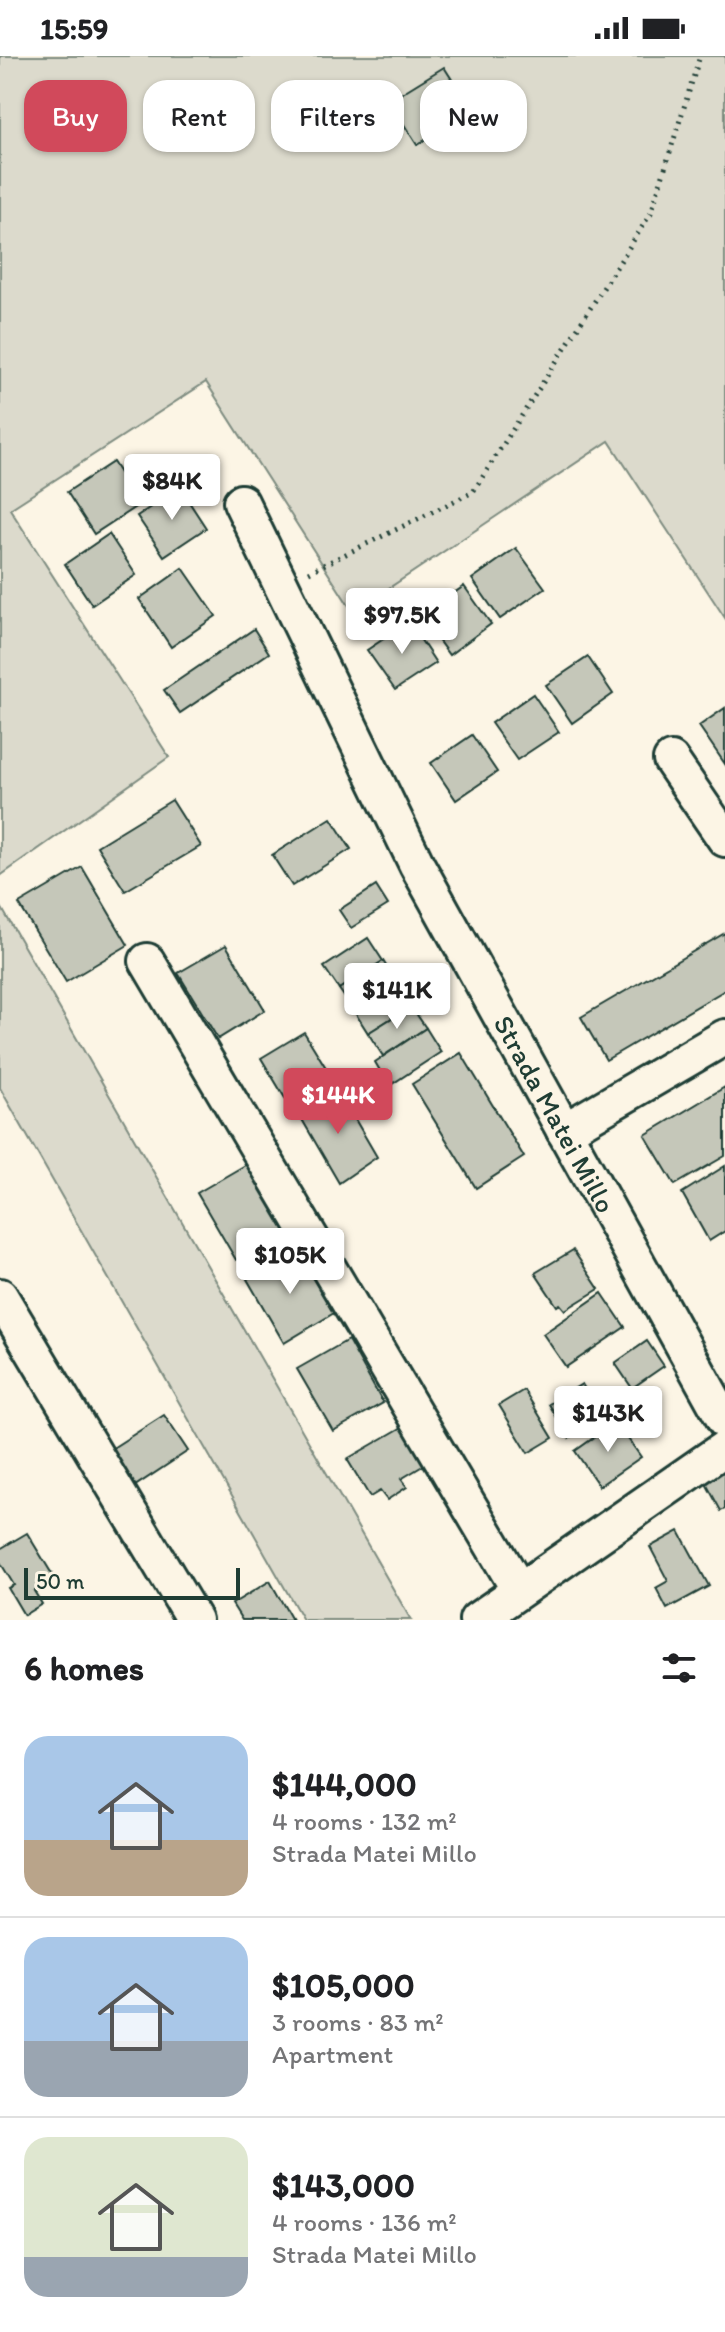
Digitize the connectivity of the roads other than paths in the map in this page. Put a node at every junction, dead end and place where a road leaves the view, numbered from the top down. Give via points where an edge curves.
1 (241, 502) dead end
2 (671, 760) dead end
3 (725, 839) edge
4 (147, 961) dead end
5 (725, 1037) edge
6 (564, 1131) junction
7 (0, 1296) edge
8 (725, 1421) edge
9 (725, 1448) edge
10 (519, 1590) junction
11 (486, 1617) edge
12 (194, 1620) edge

1 - 6 street, Strada Matei Millo via 417,865
2 - 3 street
4 - 10 street
5 - 6 street
6 - 8 street, Strada Matei Millo
7 - 12 street
9 - 10 street
10 - 11 street

